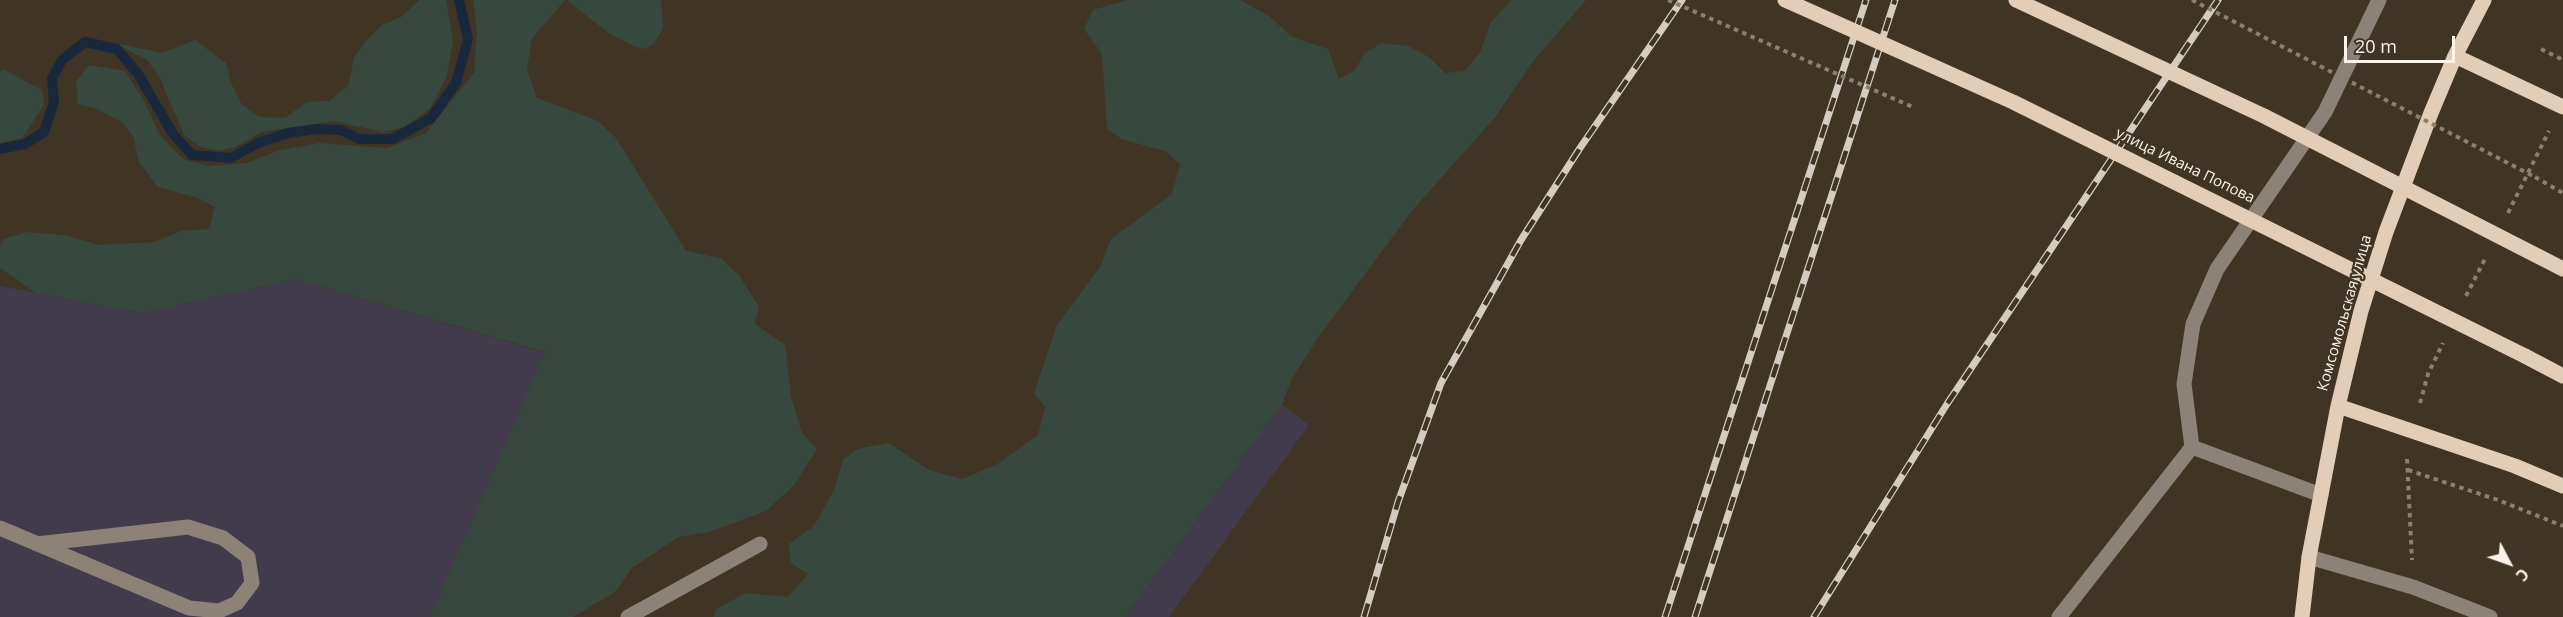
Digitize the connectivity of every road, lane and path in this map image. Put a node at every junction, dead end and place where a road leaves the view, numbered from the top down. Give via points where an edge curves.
1 (1668, 0) edge
2 (1785, 0) edge
3 (2016, 0) edge
4 (2193, 0) edge
5 (2379, 0) edge
6 (2484, 0) edge
7 (2541, 49) dead end
8 (2455, 56) junction
9 (2563, 60) edge
10 (2563, 107) edge
11 (1915, 108) dead end
12 (2549, 130) dead end
13 (2563, 193) edge
14 (2507, 215) dead end
15 (2491, 247) dead end
16 (2563, 269) edge
17 (2464, 300) dead end
18 (2443, 342) dead end
19 (2563, 376) edge
20 (2420, 402) dead end
21 (2337, 406) junction
22 (2192, 447) junction
23 (2407, 459) dead end
24 (2408, 470) junction
25 (2563, 486) edge
26 (2320, 495) junction
27 (2563, 526) edge
28 (0, 528) edge
29 (37, 544) junction
30 (760, 544) dead end
31 (2309, 557) junction
32 (2413, 587) junction
33 (628, 617) edge
34 (2059, 617) edge
35 (2302, 617) edge
36 (2490, 617) edge

1 - 11 path, bridge
2 - 19 main road, улица Ивана Попова, bridge via 2034,112
3 - 16 main road, bridge via 2264,116
4 - 13 path, bridge
5 - 22 lane via 2325,112 2217,269 2193,324 2184,384
6 - 8 main road, Комсомольская улица
7 - 9 path
8 - 10 main road
8 - 21 main road, Комсомольская улица via 2386,232
12 - 14 path
15 - 17 path
18 - 20 path
21 - 25 main road
21 - 26 main road, Комсомольская улица
22 - 26 lane
22 - 34 lane
23 - 24 path
24 - 27 path
24 - 32 path
26 - 31 main road, Комсомольская улица
28 - 29 lane
29 - 29 lane via 189,608 219,611 237,603 252,583 248,556 223,538 188,527
30 - 33 lane
31 - 32 lane
31 - 35 main road, Комсомольская улица
32 - 36 lane

